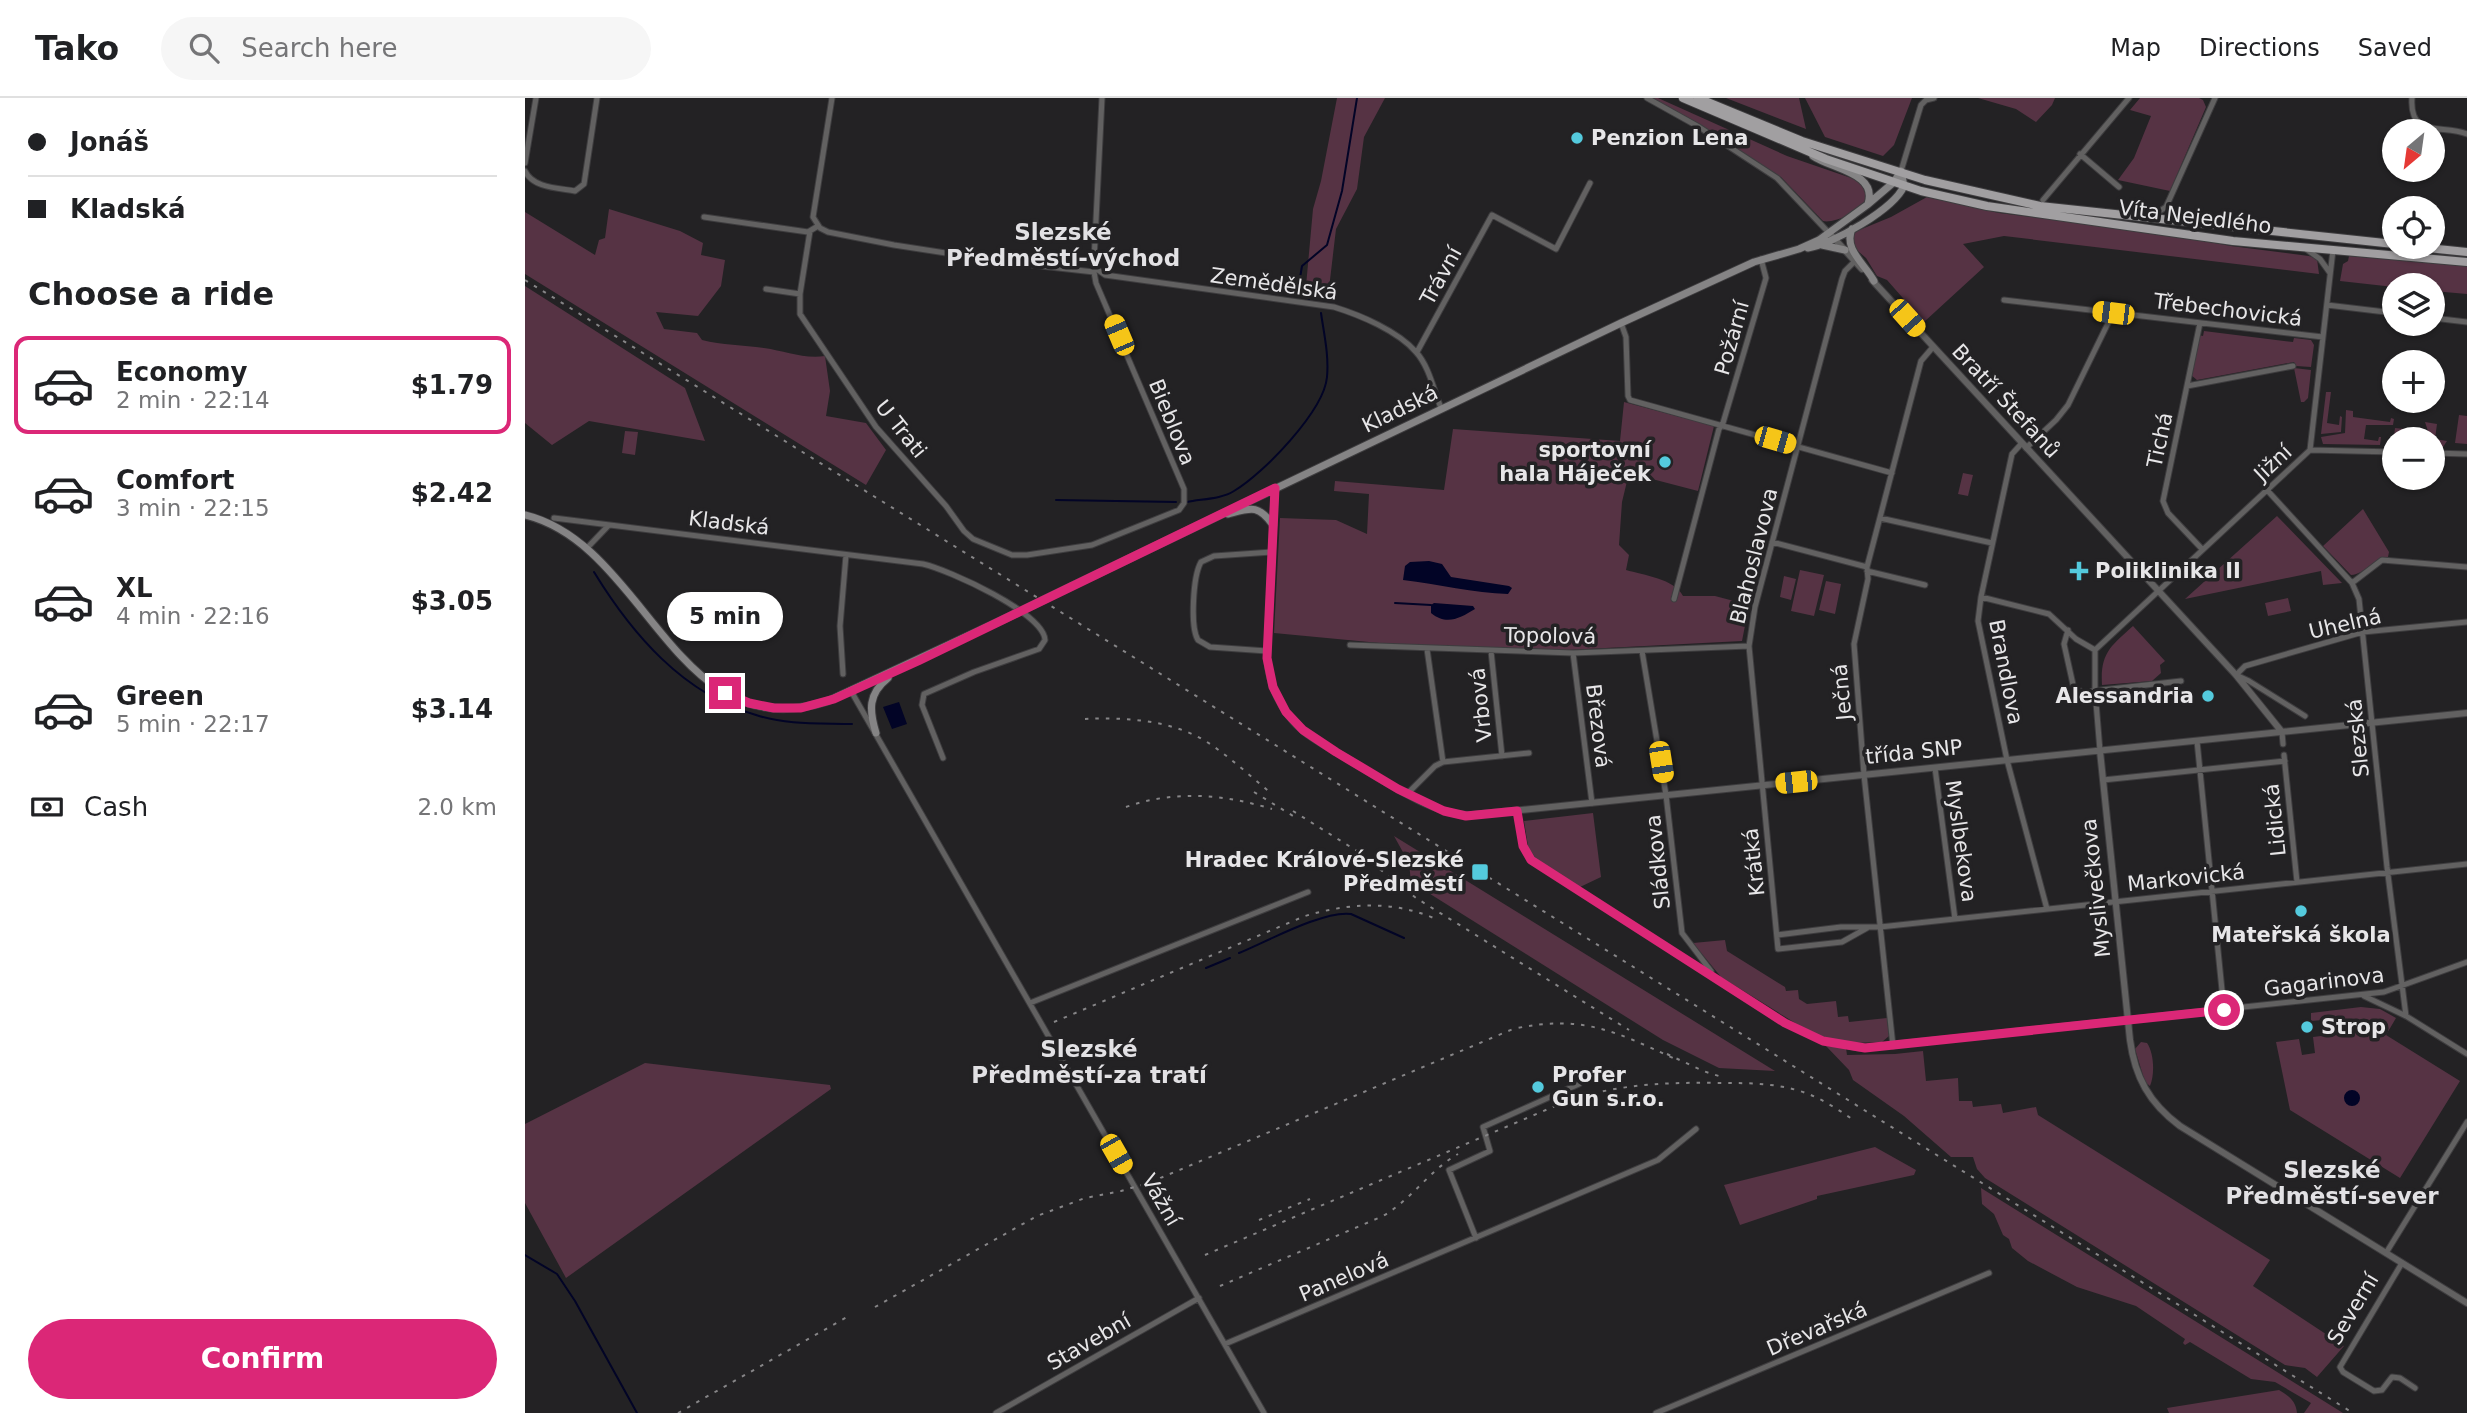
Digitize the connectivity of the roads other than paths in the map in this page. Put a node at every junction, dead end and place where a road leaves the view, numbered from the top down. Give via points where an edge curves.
1 (536, 98) edge
2 (597, 98) edge
3 (832, 98) edge
4 (1102, 98) edge
5 (1647, 98) edge
6 (1683, 98) edge
7 (1698, 98) edge
8 (1934, 98) edge
9 (2129, 98) edge
10 (2412, 98) edge
11 (2213, 99) edge
12 (1943, 101) dead end
13 (2467, 134) edge
14 (1807, 152) junction
15 (2080, 154) junction
16 (525, 163) edge
17 (525, 171) edge
18 (1901, 172) junction
19 (1894, 182) junction
20 (1590, 183) dead end
21 (1904, 186) junction
22 (2119, 187) dead end
23 (2043, 200) dead end
24 (1867, 205) junction
25 (704, 217) dead end
26 (2134, 218) junction
27 (818, 226) junction
28 (1853, 228) junction
29 (810, 232) junction
30 (1832, 236) junction
31 (2382, 242) edge
32 (1821, 245) junction
33 (2303, 247) junction
34 (1799, 249) junction
35 (1845, 250) junction
36 (2333, 250) junction
37 (2445, 250) edge
38 (2467, 252) edge
39 (1761, 259) junction
40 (1855, 261) junction
41 (2467, 262) edge
42 (1096, 271) junction
43 (2330, 273) junction
44 (1874, 281) junction
45 (766, 289) dead end
46 (800, 293) junction
47 (2004, 300) dead end
48 (2327, 305) junction
49 (2382, 312) edge
50 (2113, 313) junction
51 (2445, 319) edge
52 (2467, 322) edge
53 (1621, 323) junction
54 (2200, 323) junction
55 (2323, 337) junction
56 (1933, 347) junction
57 (1417, 352) junction
58 (2293, 366) dead end
59 (2187, 386) junction
60 (1441, 408) junction
61 (1722, 425) junction
62 (2024, 445) junction
63 (1798, 447) junction
64 (2310, 450) junction
65 (2382, 452) edge
66 (2445, 453) edge
67 (2467, 454) edge
68 (1892, 473) junction
69 (1275, 488) junction
70 (2267, 490) junction
71 (525, 515) edge
72 (554, 518) dead end
73 (1879, 518) junction
74 (1210, 519) junction
75 (1273, 525) junction
76 (608, 526) junction
77 (1772, 542) junction
78 (1992, 543) junction
79 (587, 548) junction
80 (2202, 549) junction
81 (1272, 552) junction
82 (846, 555) junction
83 (1012, 555) joint
84 (2467, 567) edge
85 (1867, 569) junction
86 (2353, 583) junction
87 (1925, 585) dead end
88 (2158, 591) junction
89 (1981, 597) junction
90 (1674, 599) dead end
91 (2467, 621) edge
92 (2068, 630) junction
93 (2363, 632) junction
94 (1350, 645) dead end
95 (1749, 646) junction
96 (1427, 649) junction
97 (2095, 650) junction
98 (1267, 651) junction
99 (1491, 651) junction
100 (1642, 651) junction
101 (1573, 653) junction
102 (897, 671) junction
103 (843, 674) dead end
104 (2236, 675) junction
105 (2181, 681) dead end
106 (2095, 690) junction
107 (851, 691) junction
108 (2467, 713) edge
109 (2305, 716) dead end
110 (2372, 722) junction
111 (2282, 732) junction
112 (876, 733) junction
113 (2197, 741) junction
114 (2283, 744) dead end
115 (2100, 751) junction
116 (1529, 753) dead end
117 (1503, 756) junction
118 (943, 758) dead end
119 (2007, 760) junction
120 (1443, 762) junction
121 (1935, 768) junction
122 (2200, 769) junction
123 (1864, 775) junction
124 (2103, 779) junction
125 (1762, 785) junction
126 (1407, 794) junction
127 (1666, 795) junction
128 (1592, 803) junction
129 (1517, 811) junction
130 (2467, 864) edge
131 (2388, 872) junction
132 (2297, 881) junction
133 (2212, 891) junction
134 (1308, 892) dead end
135 (2116, 902) junction
136 (2047, 909) junction
137 (1955, 919) junction
138 (1835, 928) junction
139 (1867, 928) junction
140 (1880, 928) junction
141 (1777, 935) junction
142 (1837, 942) junction
143 (2467, 962) edge
144 (1715, 977) junction
145 (2401, 988) junction
146 (2361, 995) junction
147 (1030, 1003) junction
148 (2224, 1010) junction
149 (2406, 1016) junction
150 (2127, 1021) junction
151 (1893, 1046) junction
152 (2467, 1054) edge
153 (1579, 1084) dead end
154 (2467, 1122) edge
155 (1696, 1129) dead end
156 (2460, 1133) junction
157 (2467, 1137) edge
158 (1476, 1238) junction
159 (2386, 1253) junction
160 (2402, 1263) junction
161 (1989, 1273) dead end
162 (1199, 1298) junction
163 (2467, 1303) edge
164 (1225, 1344) junction
165 (2415, 1388) dead end
166 (996, 1413) edge
167 (1264, 1413) edge
168 (1656, 1413) edge

1 - 16 street
2 - 17 street via 580,189 536,183
3 - 27 street via 813,217
4 - 42 street, Bieblova
5 - 30 street, Bratří Štefanů via 1777,178
6 - 14 main road
7 - 18 main road via 1802,141
8 - 12 street
8 - 18 street via 1921,105
9 - 15 street
10 - 13 street via 2412,111 2423,126
11 - 26 street via 2166,207 2152,216
14 - 19 main road
14 - 24 main road via 1863,179 1870,194
15 - 22 street
15 - 23 street
18 - 19 main road, Kladská
18 - 21 main road
18 - 26 main road, Víta Nejedlého via 2040,206
19 - 21 main road
19 - 24 main road, Kladská
20 - 57 street, Trávní via 1556,249 1492,215
21 - 28 main road, Kladská
21 - 33 main road, Víta Nejedlého via 2020,212
24 - 30 main road, Kladská
25 - 29 street
26 - 31 main road, Víta Nejedlého
27 - 29 street
27 - 42 street, Zemědělská via 894,245
28 - 30 main road, Kladská
28 - 44 main road via 1850,248
29 - 46 street
30 - 32 main road, Kladská
30 - 34 main road, Kladská
30 - 35 street, Bratří Štefanů
32 - 34 main road, Kladská
32 - 35 main road
33 - 36 main road, Víta Nejedlého
33 - 43 street
34 - 39 main road, Kladská
35 - 40 street, Bratří Štefanů
36 - 41 main road, Víta Nejedlého
36 - 43 street, Jižní
37 - 38 main road
39 - 53 main road, Kladská
39 - 61 street, Požární via 1766,278
40 - 44 street, Bratří Štefanů
40 - 63 street, Blahoslavova via 1842,279
42 - 57 street, Zemědělská via 1334,307 1373,322
42 - 83 street, Bieblova via 1096,283 1184,489 1183,507 1092,545
43 - 48 street, Jižní
44 - 56 street, Bratří Štefanů
45 - 46 street
46 - 83 street, U Trati via 800,314 876,426 967,534
47 - 50 street, Třebechovická
48 - 49 street
48 - 55 street, Jižní
50 - 54 street, Třebechovická
50 - 62 street, Brandlova via 2068,405 2056,421
51 - 52 street
53 - 60 main road, Kladská
53 - 61 street via 1629,398
54 - 55 street, Třebechovická
54 - 59 street, Tichá
55 - 64 street, Jižní
56 - 62 street, Bratří Štefanů
56 - 68 street, Ječná via 1921,361
57 - 60 street
58 - 59 street
59 - 80 street, Tichá via 2163,501 2168,513
60 - 69 main road, Kladská
61 - 63 street
61 - 90 street, Požární
62 - 78 street, Brandlova via 2012,454
62 - 88 street, Bratří Štefanů
63 - 68 street
63 - 77 street, Blahoslavova
64 - 65 street
64 - 70 street, Jižní
66 - 67 street
68 - 73 street, Ječná
69 - 74 main road, Kladská
69 - 75 street
70 - 80 street, Jižní
70 - 86 street, Slezská
71 - 79 main road, Kladská via 553,525
72 - 76 street, Kladská
73 - 78 street
73 - 85 street, Ječná
74 - 75 main road via 1251,508
74 - 102 main road, Kladská, bridge
75 - 81 street
76 - 79 street
76 - 82 street, Kladská
77 - 85 street
77 - 95 street, Blahoslavova
78 - 89 street, Brandlova
79 - 107 main road, Kladská via 689,665 725,693 758,705 795,708
80 - 88 street, Jižní
81 - 98 street
81 - 98 street via 1213,556 1201,562 1193,628 1198,640 1210,647
82 - 103 street via 840,626
82 - 118 street, Kladská via 943,569 1035,621 1045,636 1038,649 924,694 922,705
84 - 86 street via 2382,560
85 - 87 street
85 - 123 street, Ječná via 1854,644
86 - 93 street, Slezská
88 - 97 street, Jižní
88 - 104 street, Bratří Štefanů
89 - 92 street via 2049,614
89 - 119 street, Brandlova via 1978,621
91 - 93 street, Uhelná
92 - 97 street
92 - 106 street via 2063,644 2074,690
93 - 104 street, Uhelná via 2245,666
93 - 110 street, Slezská
94 - 96 street, Topolová
95 - 100 street, Topolová
95 - 125 street, Blahoslavova
96 - 99 street, Topolová
96 - 120 street
97 - 106 street
98 - 126 street via 1273,687 1294,722
99 - 101 street, Topolová
99 - 117 street, Vrbová
100 - 101 street, Topolová
100 - 127 street, Sládkova
101 - 128 street, Březová
102 - 107 main road, Kladská
102 - 112 main road via 871,700
104 - 109 street
104 - 111 street, Bratří Štefanů
105 - 106 street
106 - 115 street
107 - 112 street, Vážní
108 - 110 street, třída SNP
110 - 111 street, třída SNP
110 - 131 street, Slezská
111 - 113 street, třída SNP
111 - 114 street
112 - 147 street, Vážní
113 - 115 street, třída SNP
113 - 122 street
115 - 119 street, třída SNP
115 - 124 street, Myslivečkova
116 - 117 street, Vrbová
117 - 120 street, Vrbová
119 - 121 street, třída SNP
119 - 136 street, Brandlova
120 - 126 street
121 - 123 street, třída SNP
121 - 137 street, Myslbekova
122 - 124 street
122 - 132 street, Lidická via 2285,758
122 - 133 street
123 - 125 street, třída SNP
123 - 140 street, Ječná
124 - 135 street, Myslivečkova
125 - 127 street, třída SNP
125 - 141 street, Krátká
126 - 129 street, třída SNP via 1459,815
127 - 128 street, třída SNP
127 - 144 street, Sládkova via 1682,933
128 - 129 street, třída SNP
129 - 144 street, Gagarinova via 1523,846 1531,860
130 - 131 street, Markovická
131 - 132 street, Markovická
131 - 145 street, Slezská
132 - 133 street, Markovická
133 - 135 street, Markovická
133 - 148 street
134 - 147 street
135 - 136 street, Markovická
135 - 150 street, Myslivečkova
136 - 137 street, Markovická
137 - 140 street, Markovická
138 - 139 street, Markovická
138 - 141 street, Markovická
138 - 142 street via 1840,935
139 - 140 street, Markovická
139 - 142 street, Markovická
140 - 151 street, Ječná
141 - 142 street, Markovická via 1778,949
143 - 145 street, Gagarinova
144 - 151 street, Gagarinova via 1785,1023 1823,1041 1865,1048
145 - 146 street, Gagarinova
145 - 149 street, Slezská
146 - 148 street, Gagarinova
146 - 149 street
147 - 162 street, Vážní
148 - 150 street, Gagarinova
149 - 152 street
150 - 151 street, Gagarinova
150 - 159 street, Severní via 2138,1077 2165,1114
153 - 158 street via 1483,1127 1490,1151 1449,1170
154 - 156 street, Severní
155 - 158 street, Panelová via 1658,1160
156 - 157 street
156 - 159 street, Severní
158 - 164 street, Panelová
159 - 160 street, Severní
160 - 163 street, Severní
160 - 165 street, Severní via 2340,1367 2374,1391 2382,1390 2392,1377
161 - 168 street, Dřevařská
162 - 164 street, Vážní
162 - 166 street, Stavební
164 - 167 street, Vážní

